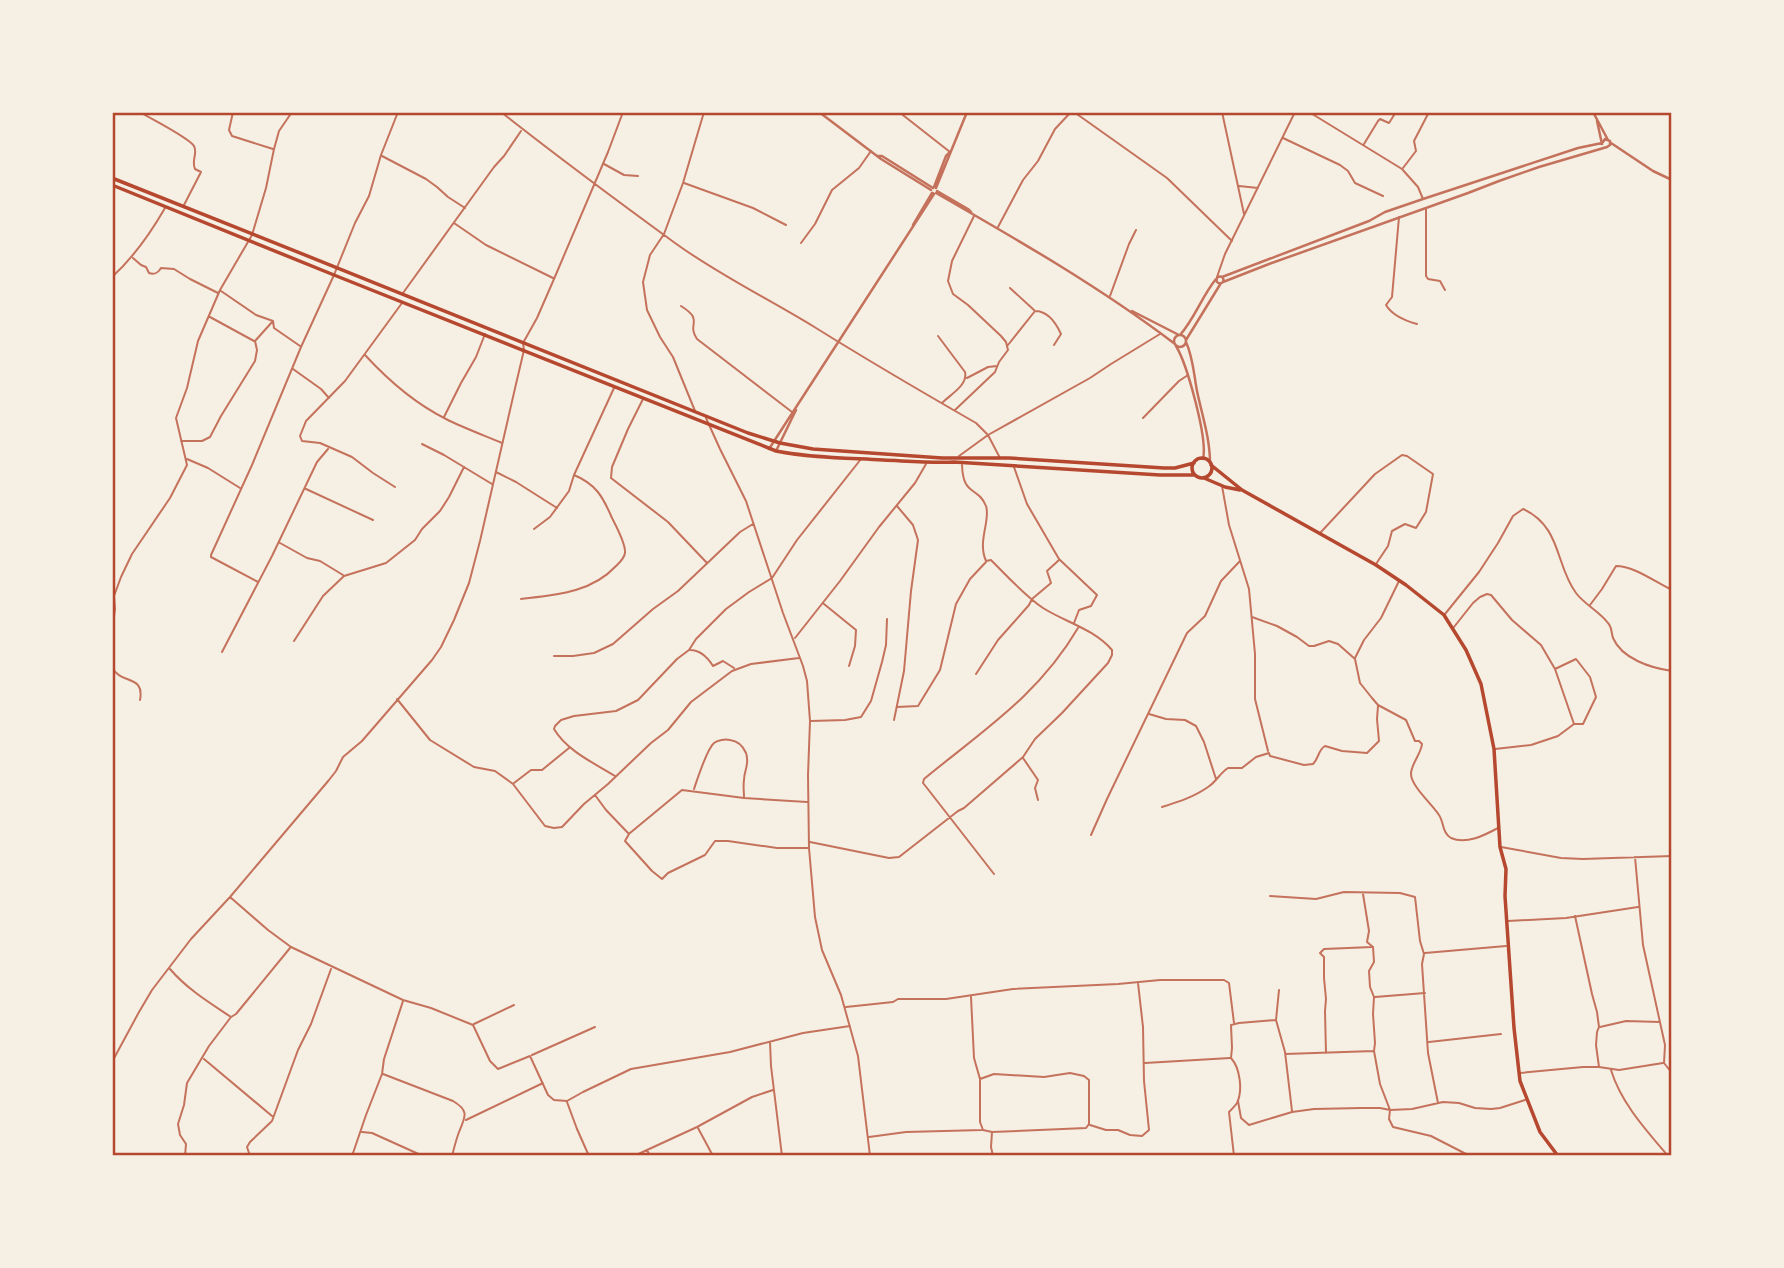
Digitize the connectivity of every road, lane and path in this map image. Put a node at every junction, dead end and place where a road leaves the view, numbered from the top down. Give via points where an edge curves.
1 (140, 112) edge
2 (233, 112) edge
3 (292, 112) edge
4 (398, 112) edge
5 (501, 112) edge
6 (509, 112) edge
7 (623, 112) edge
8 (704, 112) edge
9 (819, 112) edge
10 (899, 112) edge
11 (967, 112) edge
12 (1072, 112) edge
13 (1222, 112) edge
14 (1295, 112) edge
15 (1309, 112) edge
16 (1396, 112) edge
17 (1429, 112) edge
18 (1474, 112) edge
19 (1593, 112) edge
20 (1479, 114) dead end
21 (507, 117) junction
22 (1597, 121) junction
23 (522, 130) junction
24 (1282, 137) junction
25 (1609, 141) junction
26 (1603, 143) junction
27 (1364, 145) junction
28 (1607, 148) junction
29 (274, 149) junction
30 (871, 150) junction
31 (950, 152) junction
32 (381, 155) junction
33 (603, 163) junction
34 (1402, 169) junction
35 (638, 176) dead end
36 (112, 178) edge
37 (1672, 180) edge
38 (682, 183) junction
39 (594, 184) junction
40 (112, 185) edge
41 (1238, 186) junction
42 (1258, 188) junction
43 (934, 190) junction
44 (1383, 196) dead end
45 (1423, 199) junction
46 (165, 207) junction
47 (183, 207) junction
48 (465, 208) junction
49 (1426, 208) junction
50 (973, 213) junction
51 (1245, 215) junction
52 (1399, 217) junction
53 (454, 222) junction
54 (786, 225) dead end
55 (997, 228) junction
56 (1136, 230) dead end
57 (664, 234) junction
58 (252, 235) junction
59 (249, 240) junction
60 (1233, 241) junction
61 (801, 243) dead end
62 (132, 258) junction
63 (337, 267) junction
64 (334, 275) junction
65 (112, 277) edge
66 (1217, 278) junction
67 (554, 279) junction
68 (1222, 281) junction
69 (1010, 288) dead end
70 (1445, 290) dead end
71 (220, 292) junction
72 (402, 294) junction
73 (1110, 297) junction
74 (402, 302) junction
75 (681, 306) dead end
76 (1129, 310) junction
77 (1035, 311) junction
78 (209, 316) junction
79 (273, 321) junction
80 (1418, 324) dead end
81 (1161, 333) junction
82 (485, 334) junction
83 (1180, 335) junction
84 (938, 336) dead end
85 (255, 341) junction
86 (1186, 341) junction
87 (523, 343) junction
88 (838, 343) junction
89 (1054, 345) dead end
90 (1176, 345) junction
91 (1007, 346) junction
92 (302, 347) junction
93 (524, 350) junction
94 (364, 354) junction
95 (998, 366) junction
96 (292, 369) junction
97 (1189, 375) junction
98 (967, 379) junction
99 (615, 387) junction
100 (329, 398) junction
101 (644, 398) junction
102 (941, 403) junction
103 (797, 407) junction
104 (954, 411) junction
105 (695, 412) junction
106 (792, 413) junction
107 (705, 415) junction
108 (444, 418) junction
109 (1143, 418) dead end
110 (707, 423) junction
111 (988, 435) junction
112 (180, 441) junction
113 (773, 441) junction
114 (502, 443) junction
115 (780, 443) junction
116 (422, 444) dead end
117 (328, 448) junction
118 (769, 449) junction
119 (775, 451) junction
120 (961, 457) junction
121 (1000, 457) junction
122 (186, 458) junction
123 (861, 459) junction
124 (1203, 459) junction
125 (926, 463) junction
126 (961, 463) junction
127 (1194, 463) junction
128 (1211, 464) junction
129 (1014, 466) junction
130 (464, 467) junction
131 (496, 471) junction
132 (574, 475) junction
133 (1195, 475) junction
134 (1204, 478) junction
135 (492, 484) junction
136 (1222, 485) junction
137 (395, 487) dead end
138 (241, 488) junction
139 (305, 488) junction
140 (1242, 490) junction
141 (897, 506) junction
142 (557, 508) junction
143 (373, 520) dead end
144 (754, 523) junction
145 (534, 529) dead end
146 (1319, 534) junction
147 (279, 543) junction
148 (1059, 559) junction
149 (1240, 561) junction
150 (986, 562) junction
151 (707, 564) junction
152 (1376, 565) junction
153 (344, 576) junction
154 (772, 578) junction
155 (1399, 581) junction
156 (258, 582) junction
157 (1672, 590) edge
158 (1032, 599) junction
159 (521, 600) dead end
160 (823, 604) junction
161 (1589, 606) junction
162 (1444, 615) junction
163 (1252, 617) junction
164 (887, 619) dead end
165 (1074, 624) junction
166 (1079, 627) junction
167 (1453, 628) junction
168 (112, 629) edge
169 (794, 639) junction
170 (294, 641) dead end
171 (689, 650) junction
172 (222, 652) dead end
173 (554, 656) dead end
174 (800, 658) junction
175 (1355, 659) junction
176 (849, 666) dead end
177 (112, 667) edge
178 (735, 669) junction
179 (1555, 669) junction
180 (1672, 671) edge
181 (976, 674) dead end
182 (397, 699) junction
183 (140, 701) dead end
184 (1378, 705) junction
185 (897, 707) junction
186 (1148, 714) junction
187 (894, 720) dead end
188 (810, 721) junction
189 (1574, 724) junction
190 (570, 747) junction
191 (1494, 749) junction
192 (1269, 753) junction
193 (1023, 757) junction
194 (616, 777) junction
195 (1216, 779) junction
196 (513, 784) junction
197 (694, 790) junction
198 (594, 795) junction
199 (744, 798) junction
200 (1038, 800) dead end
201 (809, 802) junction
202 (1162, 807) dead end
203 (949, 817) junction
204 (1499, 828) junction
205 (629, 834) junction
206 (1091, 835) dead end
207 (810, 842) junction
208 (1500, 847) junction
209 (809, 848) junction
210 (1672, 856) edge
211 (1636, 857) junction
212 (994, 874) dead end
213 (1363, 893) junction
214 (1270, 896) dead end
215 (230, 897) junction
216 (1639, 906) junction
217 (1575, 916) junction
218 (1507, 921) junction
219 (1509, 946) junction
220 (291, 947) junction
221 (1373, 947) junction
222 (1424, 954) junction
223 (331, 967) junction
224 (170, 968) junction
225 (1138, 982) junction
226 (1279, 990) dead end
227 (1425, 993) junction
228 (971, 996) junction
229 (1374, 997) junction
230 (403, 1000) junction
231 (514, 1005) dead end
232 (845, 1007) junction
233 (231, 1017) junction
234 (1276, 1020) junction
235 (1660, 1022) junction
236 (1234, 1023) junction
237 (473, 1025) junction
238 (850, 1026) junction
239 (595, 1027) dead end
240 (1599, 1027) junction
241 (1501, 1034) dead end
242 (771, 1042) junction
243 (1428, 1042) junction
244 (1374, 1051) junction
245 (1326, 1053) junction
246 (1284, 1054) junction
247 (530, 1056) junction
248 (203, 1058) junction
249 (1231, 1058) junction
250 (112, 1062) edge
251 (1144, 1063) junction
252 (1664, 1063) junction
253 (1599, 1067) junction
254 (1611, 1069) junction
255 (1519, 1073) junction
256 (1672, 1073) edge
257 (382, 1074) junction
258 (979, 1079) junction
259 (543, 1083) junction
260 (774, 1090) junction
261 (1527, 1100) junction
262 (567, 1101) junction
263 (1238, 1101) junction
264 (1438, 1103) junction
265 (1390, 1110) junction
266 (1292, 1112) junction
267 (273, 1117) junction
268 (465, 1121) junction
269 (1089, 1124) junction
270 (697, 1127) junction
271 (983, 1130) junction
272 (361, 1132) junction
273 (992, 1132) junction
274 (867, 1137) junction
275 (647, 1149) junction
276 (870, 1155) edge
277 (185, 1156) edge
278 (250, 1156) edge
279 (352, 1156) edge
280 (423, 1156) edge
281 (452, 1156) edge
282 (589, 1156) edge
283 (634, 1156) edge
284 (650, 1156) edge
285 (713, 1156) edge
286 (782, 1156) edge
287 (857, 1156) edge
288 (993, 1156) edge
289 (1234, 1156) edge
290 (1470, 1156) edge
291 (1558, 1156) edge
292 (1668, 1156) edge

1 - 47 street via 194,146 193,163 201,172
2 - 29 street via 232,136
3 - 29 street
4 - 32 street
5 - 21 street
6 - 21 street
7 - 33 street
8 - 38 street
9 - 30 street
10 - 31 street
11 - 31 street
12 - 55 street via 1055,128
12 - 60 street via 1167,178
13 - 41 street
14 - 24 street
15 - 27 street
16 - 27 street via 1389,123 1378,121
17 - 34 street via 1414,141 1416,151
18 - 20 street
19 - 22 street
21 - 23 street
22 - 25 street
22 - 26 street
23 - 39 street
23 - 48 street
24 - 42 street
24 - 44 street via 1340,165 1354,183
25 - 26 street
25 - 28 street
25 - 37 street
26 - 28 street
26 - 45 street
27 - 34 street
28 - 49 street
29 - 58 street
30 - 43 street
30 - 61 street via 832,190
31 - 43 street
32 - 48 street via 426,179
32 - 63 street via 369,196
33 - 35 street via 624,175
33 - 39 street
34 - 45 street
36 - 47 main road
38 - 54 street
38 - 57 street
39 - 57 street
39 - 67 street
40 - 46 main road
41 - 42 street
41 - 51 street
42 - 51 street
43 - 50 street
43 - 88 street
45 - 68 street
46 - 59 main road
46 - 62 street
47 - 58 main road
48 - 53 street
49 - 52 street
49 - 70 street via 1427,278 1440,281
50 - 55 street
50 - 91 street via 948,281 956,298
51 - 60 street
52 - 68 street
52 - 80 street via 1392,297 1386,305
53 - 67 street via 486,245
53 - 72 street
55 - 73 street
56 - 73 street
57 - 88 street
57 - 105 street via 646,266 647,310 673,356
58 - 59 street
58 - 63 main road
59 - 64 main road
59 - 71 street
60 - 66 street
62 - 65 street
62 - 71 street via 149,273 168,268
63 - 64 street
63 - 72 main road
64 - 74 main road
64 - 92 street
66 - 68 street
66 - 68 street
66 - 83 street
67 - 87 street
68 - 86 street
69 - 77 street
71 - 78 street
71 - 79 street
72 - 87 main road
73 - 76 street
74 - 82 main road
74 - 94 street
75 - 106 street via 694,317 697,339
76 - 81 street
76 - 83 street
77 - 89 street via 1051,318 1059,330
77 - 91 street
78 - 85 street
78 - 112 street via 176,418
79 - 85 street
79 - 92 street via 274,328
81 - 90 street
81 - 111 street
82 - 93 main road
82 - 108 street
83 - 86 street
83 - 90 street
84 - 98 street
85 - 112 street via 255,361 211,437
86 - 90 street via 1182,347
86 - 128 street
87 - 93 street
87 - 105 main road
88 - 102 street
88 - 103 street
90 - 97 street
91 - 95 street
92 - 96 street
93 - 99 main road
93 - 114 street
94 - 100 street
94 - 108 street via 397,386
95 - 98 street
95 - 104 street
96 - 100 street
96 - 138 street
97 - 109 street
97 - 124 street via 1204,443
98 - 102 street
99 - 101 main road
99 - 132 street
100 - 117 street via 306,421 300,436 302,441
101 - 110 main road
101 - 151 street via 611,478 668,522
102 - 104 street
103 - 106 street
103 - 115 street
104 - 111 street
105 - 107 main road
106 - 113 street
107 - 110 street
107 - 113 main road
108 - 114 street
110 - 118 main road
110 - 144 street
111 - 120 street
111 - 121 street
112 - 122 street
113 - 115 main road
113 - 118 street
114 - 131 street
115 - 119 street
115 - 120 main road via 824,450
116 - 130 street
117 - 137 street via 352,457
117 - 139 street
118 - 119 main road
119 - 123 main road
120 - 121 main road
120 - 126 street
121 - 127 main road via 1164,468
122 - 138 street
122 - 168 street via 187,465 170,498 121,577 114,596
123 - 125 main road
123 - 154 street
124 - 127 main road
124 - 128 main road
125 - 126 main road
125 - 141 street
126 - 129 main road
126 - 150 street via 967,488 987,508 982,553
127 - 133 main road
128 - 134 main road
128 - 140 main road
129 - 133 main road
129 - 148 street via 1027,504
130 - 135 street
130 - 153 street via 440,511 406,549 386,563
131 - 135 street
131 - 142 street
132 - 142 street
132 - 159 street via 604,498 624,555 595,584
133 - 134 main road
134 - 136 main road
135 - 182 street via 469,583 454,620 432,660
136 - 140 main road
136 - 149 street
138 - 156 street via 210,555
139 - 143 street
139 - 147 street
140 - 146 main road
141 - 160 street
141 - 185 street via 913,525 918,540
142 - 145 street
144 - 151 street
144 - 154 street
146 - 152 main road
146 - 152 street via 1384,467 1407,456 1433,474 1426,512 1416,528 1405,524 1392,531
147 - 153 street
147 - 156 street
148 - 158 street via 1047,571 1051,583
148 - 165 street via 1097,595 1091,606 1079,610
149 - 163 street
149 - 186 street via 1220,581 1205,616 1187,633
150 - 158 street via 991,560
150 - 185 street via 956,604 940,670 918,706
151 - 173 street via 613,644 594,653
152 - 155 main road
153 - 170 street via 323,596
154 - 169 street
154 - 171 street via 726,609
155 - 162 main road
155 - 175 street
156 - 172 street
157 - 161 street via 1619,565
158 - 165 street
158 - 181 street
160 - 169 street
160 - 176 street via 856,630
161 - 162 street via 1576,593 1544,524 1523,509
161 - 180 street via 1606,620 1626,653 1645,665
162 - 167 main road
163 - 175 street via 1309,646 1333,641
163 - 192 street via 1255,699
164 - 188 street via 886,645 871,702 860,717
165 - 166 street
166 - 193 street via 1102,640 1112,655
166 - 203 street via 1019,702 924,779
167 - 179 street via 1480,597 1490,595 1541,645
167 - 191 main road via 1478,675
169 - 174 street
171 - 178 street via 702,654 713,666 723,661
171 - 190 street via 638,700 616,711 557,723 554,729
174 - 178 street
174 - 188 street
175 - 184 street via 1360,683
177 - 183 street via 139,687
178 - 194 street via 691,702 668,730
179 - 189 street
179 - 189 street via 1576,659 1590,677 1596,697 1583,724
182 - 196 street via 430,740
182 - 215 street via 362,741 342,757 329,780
184 - 192 street via 1379,741 1367,753 1325,746 1316,761 1304,765
184 - 204 street via 1406,720 1415,741 1422,744 1411,774 1448,835 1477,838
185 - 187 street
186 - 195 street via 1196,726
186 - 206 street
188 - 201 street
189 - 191 street via 1558,736 1531,745
190 - 194 street
190 - 196 street via 542,770 531,770
191 - 204 main road
192 - 195 street via 1242,768 1228,768
193 - 200 street via 1038,780
193 - 203 street
194 - 198 street
195 - 202 street via 1184,801
196 - 198 street via 542,824 554,828 562,827
197 - 199 street
197 - 199 street via 713,744 729,740 738,742 747,756
197 - 205 street via 679,791
198 - 205 street
199 - 201 street
201 - 207 street
203 - 207 street via 899,857 889,859
203 - 212 street
204 - 208 main road
205 - 209 street via 625,841 662,879 705,855 715,841
207 - 209 street
208 - 211 street via 1561,858
208 - 218 main road via 1506,869
209 - 232 street via 817,933
210 - 211 street
211 - 216 street
213 - 214 street via 1317,899
213 - 221 street via 1367,942
213 - 222 street via 1415,897
215 - 220 street
215 - 224 street
216 - 217 street
216 - 235 street
217 - 218 street
217 - 240 street
218 - 219 main road
219 - 222 street
219 - 255 main road
220 - 223 street
220 - 233 street
221 - 229 street via 1369,971
221 - 245 street via 1324,949 1320,953 1324,957
222 - 227 street
223 - 230 street
223 - 267 street
224 - 233 street
224 - 250 street
225 - 228 street
225 - 236 street via 1227,981
225 - 251 street
226 - 234 street
227 - 229 street
227 - 243 street
228 - 232 street
228 - 258 street
229 - 244 street
230 - 237 street
230 - 257 street
231 - 237 street
232 - 238 street
233 - 248 street
234 - 236 street
234 - 246 street
235 - 240 street via 1626,1021
235 - 252 street
236 - 249 street
237 - 247 street via 498,1069
238 - 242 street
238 - 274 street
239 - 247 street
240 - 253 street
241 - 243 street
242 - 260 street
242 - 262 street via 631,1069
243 - 264 street
244 - 245 street
244 - 265 street
245 - 246 street
246 - 266 street
247 - 259 street
248 - 267 street
248 - 277 street via 187,1083 177,1124 186,1144
249 - 251 street
249 - 263 street via 1237,1065
251 - 269 street via 1146,1133 1136,1136
252 - 254 street
252 - 256 street
253 - 254 street
253 - 255 street
254 - 292 street via 1633,1113
255 - 261 main road
257 - 268 street via 453,1101 463,1108
257 - 272 street
258 - 269 street via 994,1074 1084,1076 1088,1080
258 - 271 street
259 - 262 street via 551,1099
259 - 268 street
260 - 270 street
260 - 286 street
261 - 264 street via 1491,1109
261 - 291 main road
262 - 282 street
263 - 266 street via 1241,1118 1250,1125
263 - 289 street via 1229,1112
264 - 265 street
265 - 266 street
265 - 290 street via 1393,1127 1431,1136
267 - 278 street via 247,1147
268 - 281 street
269 - 273 street via 1080,1129
270 - 275 street
270 - 285 street
271 - 273 street
271 - 274 street
272 - 279 street
272 - 280 street
273 - 288 street
274 - 276 street
275 - 283 street
275 - 284 street
276 - 287 street

